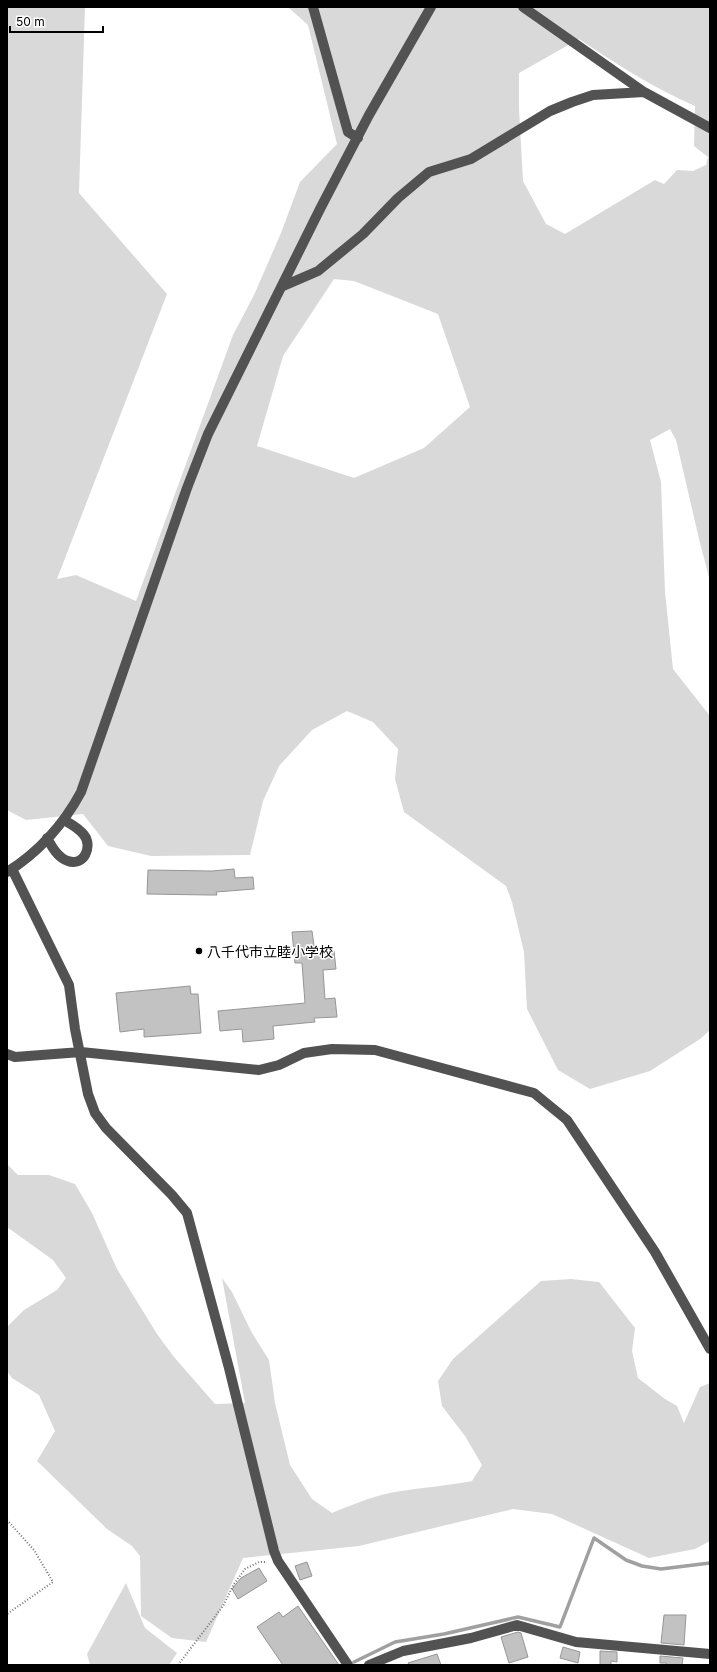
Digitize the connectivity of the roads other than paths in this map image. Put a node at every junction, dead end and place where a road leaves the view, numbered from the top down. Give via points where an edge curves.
1 (314, 7) edge
2 (431, 7) edge
3 (523, 7) edge
4 (644, 92) junction
5 (710, 128) edge
6 (358, 138) junction
7 (281, 287) junction
8 (64, 820) junction
9 (47, 838) junction
10 (10, 871) edge
11 (81, 1052) junction
12 (7, 1054) edge
13 (710, 1349) edge
14 (710, 1654) edge
15 (348, 1665) edge
16 (370, 1665) edge

1 - 6 street via 348,132
2 - 6 street
3 - 4 street
4 - 5 street
4 - 7 street via 593,94 550,111 471,159 429,172 398,198 363,234 318,270
6 - 7 street
7 - 8 street via 208,434 81,792
8 - 9 street
8 - 9 street via 85,836 88,848 84,856 74,862 68,861 54,849
9 - 10 street
10 - 11 street via 69,985
11 - 12 street via 15,1057
11 - 13 street via 259,1070 279,1065 304,1053 332,1049 375,1050 534,1093 567,1120 655,1252
11 - 15 street via 88,1094 96,1113 106,1128 172,1195 186,1213 278,1561
14 - 16 street via 576,1642 517,1625 470,1638 403,1651

